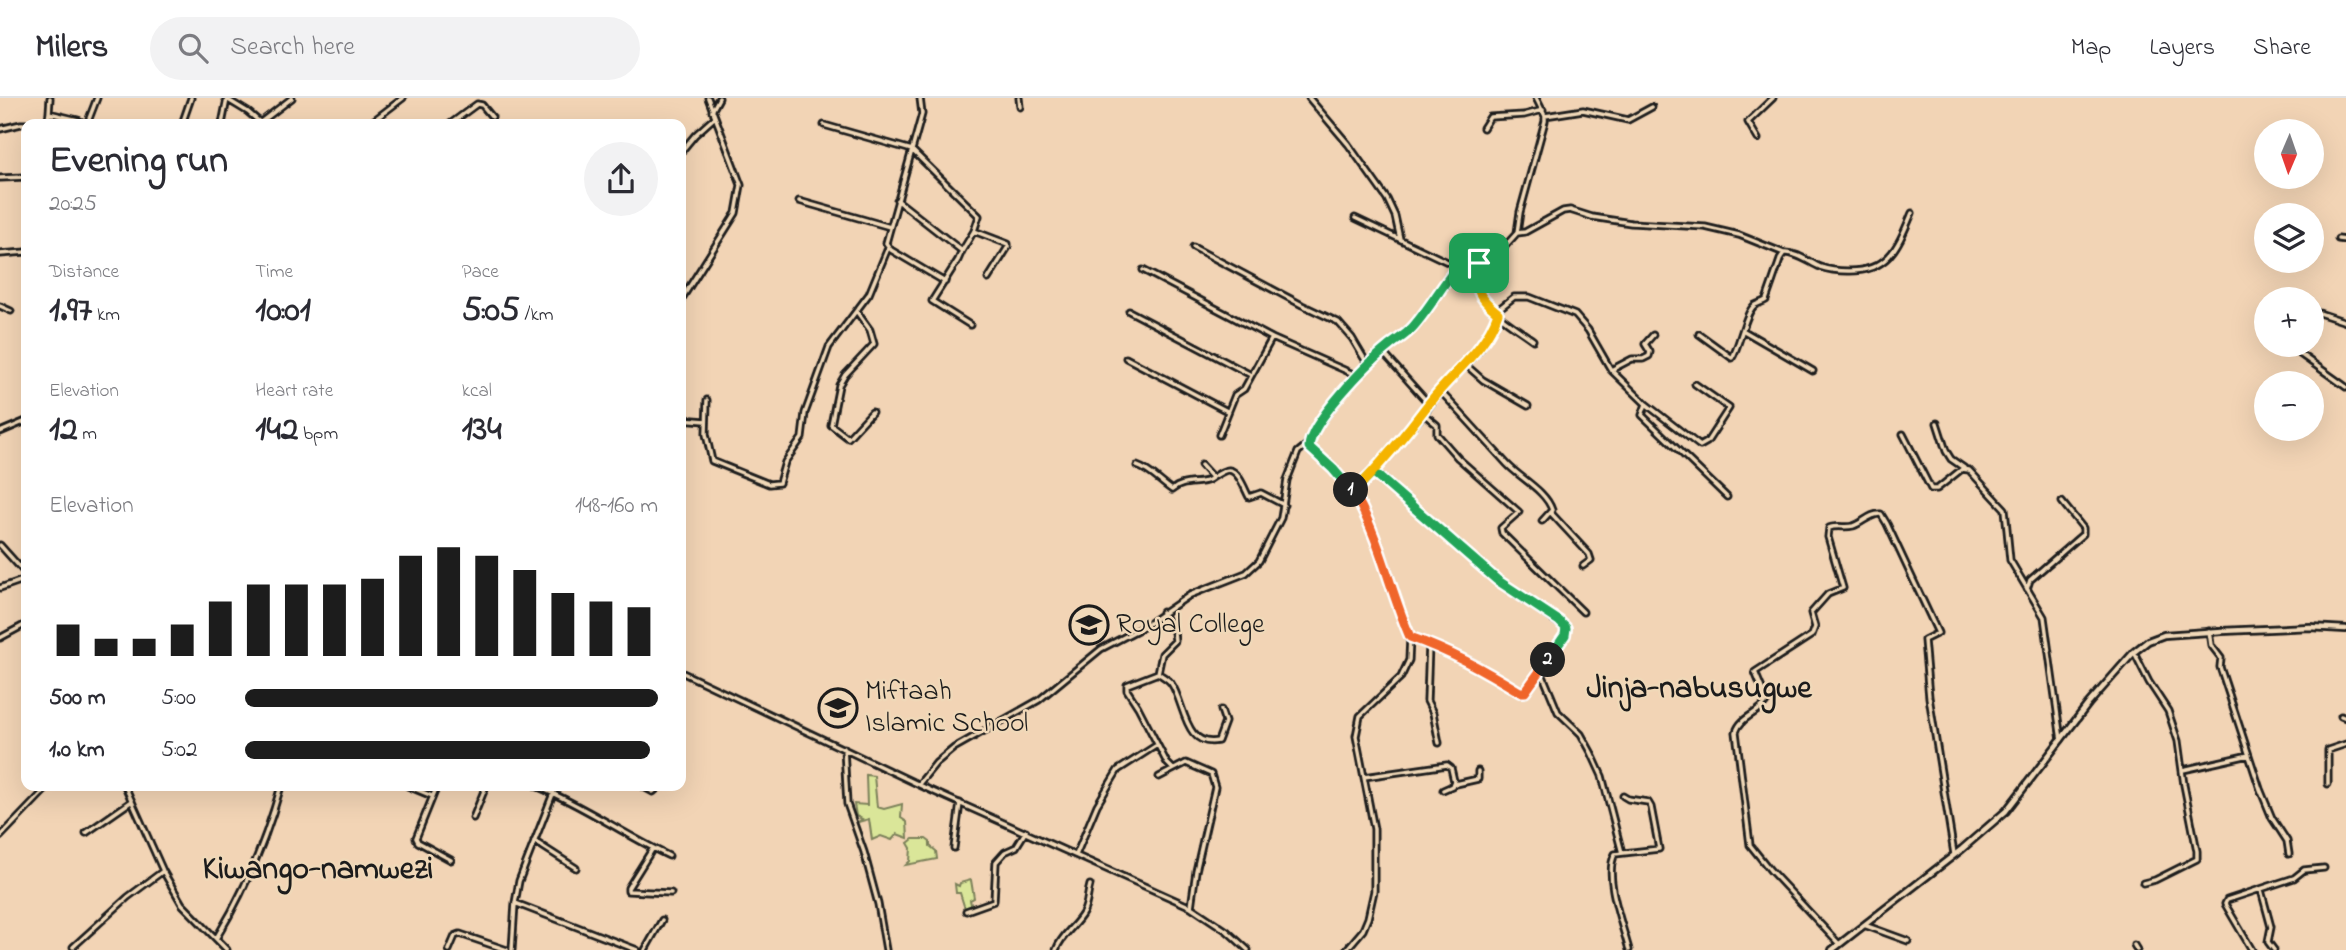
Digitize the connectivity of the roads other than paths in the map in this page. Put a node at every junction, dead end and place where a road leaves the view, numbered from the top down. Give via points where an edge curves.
1 (50, 98) edge
2 (97, 98) edge
3 (191, 98) edge
4 (292, 98) edge
5 (403, 98) edge
6 (708, 98) edge
7 (719, 98) edge
8 (920, 98) edge
9 (1019, 98) edge
10 (1308, 98) edge
11 (1536, 98) edge
12 (1773, 98) edge
13 (226, 99) edge
14 (1020, 107) dead end
15 (1652, 107) dead end
16 (1542, 110) junction
17 (712, 111) junction
18 (49, 113) junction
19 (1545, 116) junction
20 (492, 117) dead end
21 (714, 118) junction
22 (48, 119) edge
23 (74, 119) edge
24 (88, 119) edge
25 (185, 119) edge
26 (223, 119) edge
27 (255, 119) edge
28 (266, 119) edge
29 (376, 119) edge
30 (457, 119) edge
31 (21, 124) edge
32 (824, 125) dead end
33 (1483, 128) dead end
34 (0, 129) edge
35 (1758, 139) dead end
36 (686, 146) edge
37 (912, 150) junction
38 (21, 177) edge
39 (0, 178) edge
40 (897, 200) junction
41 (799, 201) dead end
42 (1912, 213) dead end
43 (1355, 218) dead end
44 (890, 227) junction
45 (974, 231) junction
46 (1517, 233) junction
47 (1399, 239) junction
48 (2338, 239) dead end
49 (2346, 240) edge
50 (1193, 247) dead end
51 (888, 248) junction
52 (961, 251) junction
53 (21, 252) edge
54 (1784, 253) junction
55 (0, 254) edge
56 (1479, 263) junction
57 (1458, 267) junction
58 (1143, 270) dead end
59 (988, 279) dead end
60 (945, 282) junction
61 (686, 292) edge
62 (0, 306) edge
63 (11, 311) dead end
64 (857, 312) junction
65 (1129, 312) dead end
66 (1498, 313) junction
67 (2324, 315) edge
68 (2346, 322) edge
69 (970, 325) dead end
70 (1744, 331) junction
71 (1699, 334) dead end
72 (1653, 335) dead end
73 (1272, 338) junction
74 (1533, 340) dead end
75 (1384, 350) junction
76 (2304, 357) edge
77 (1126, 358) dead end
78 (1368, 365) junction
79 (1465, 365) junction
80 (1611, 370) junction
81 (1813, 371) dead end
82 (1251, 375) junction
83 (1358, 376) junction
84 (1695, 384) dead end
85 (2346, 387) edge
86 (1440, 391) junction
87 (707, 400) dead end
88 (1429, 404) junction
89 (1646, 404) junction
90 (1528, 406) dead end
91 (1227, 411) junction
92 (872, 412) dead end
93 (1424, 414) junction
94 (686, 419) edge
95 (705, 421) junction
96 (21, 423) edge
97 (1937, 423) dead end
98 (0, 432) edge
99 (1903, 434) dead end
100 (1219, 435) dead end
101 (1309, 443) junction
102 (1137, 466) dead end
103 (1201, 466) dead end
104 (1964, 468) junction
105 (1373, 472) junction
106 (1212, 477) junction
107 (1353, 493) junction
108 (1727, 497) dead end
109 (2062, 502) dead end
110 (1284, 505) junction
111 (1551, 513) junction
112 (1542, 520) dead end
113 (0, 544) edge
114 (1583, 566) dead end
115 (21, 571) edge
116 (21, 579) edge
117 (0, 588) edge
118 (2027, 589) junction
119 (1162, 612) junction
120 (1583, 612) dead end
121 (21, 627) edge
122 (2346, 629) edge
123 (2209, 631) junction
124 (1410, 637) junction
125 (0, 638) edge
126 (1429, 644) junction
127 (2134, 652) junction
128 (1541, 671) junction
129 (1158, 673) junction
130 (686, 674) edge
131 (1222, 710) dead end
132 (2061, 740) junction
133 (1439, 743) dead end
134 (2346, 744) edge
135 (1157, 745) junction
136 (844, 748) junction
137 (2249, 755) junction
138 (1173, 769) junction
139 (2183, 770) junction
140 (1478, 771) dead end
141 (1364, 776) junction
142 (1160, 777) dead end
143 (1454, 781) junction
144 (919, 784) junction
145 (2328, 784) dead end
146 (1443, 789) dead end
147 (44, 791) edge
148 (127, 791) edge
149 (280, 791) edge
150 (420, 791) edge
151 (434, 791) edge
152 (484, 791) edge
153 (547, 791) edge
154 (552, 793) junction
155 (432, 796) junction
156 (1623, 796) dead end
157 (132, 801) junction
158 (960, 803) junction
159 (472, 818) dead end
160 (1026, 831) junction
161 (86, 833) dead end
162 (0, 837) edge
163 (534, 841) junction
164 (653, 848) junction
165 (954, 848) dead end
166 (1622, 853) junction
167 (1076, 855) junction
168 (1954, 855) junction
169 (2289, 855) dead end
170 (668, 856) dead end
171 (451, 860) dead end
172 (576, 868) dead end
173 (2324, 868) dead end
174 (163, 871) junction
175 (2143, 883) dead end
176 (1090, 885) dead end
177 (2261, 890) junction
178 (671, 893) dead end
179 (515, 903) junction
180 (1191, 907) junction
181 (966, 911) dead end
182 (662, 920) dead end
183 (1864, 925) junction
184 (217, 937) junction
185 (1908, 941) dead end
186 (1839, 944) junction
187 (73, 947) dead end
188 (227, 950) edge
189 (449, 950) edge
190 (510, 950) edge
191 (637, 950) edge
192 (645, 950) edge
193 (886, 950) edge
194 (1056, 950) edge
195 (1248, 950) edge
196 (1346, 950) edge
197 (1629, 950) edge
198 (1832, 950) edge
199 (2252, 950) edge
200 (2274, 950) edge

1 - 18 street
2 - 24 street
3 - 25 street
4 - 28 street
5 - 29 street
6 - 17 street
7 - 17 street
8 - 37 street via 922,114
9 - 14 street
10 - 47 street via 1387,199
11 - 16 street
12 - 35 street via 1748,122
13 - 26 street
13 - 27 street
15 - 19 street via 1624,120 1583,110
16 - 19 street
16 - 33 street via 1490,117
17 - 21 street
18 - 22 street
18 - 23 street
19 - 46 street
20 - 30 street via 477,104
21 - 36 street
21 - 61 street via 741,182 738,206
31 - 34 street
32 - 37 street
37 - 40 street
37 - 45 street via 979,216
38 - 39 street
40 - 44 street
40 - 52 street
41 - 44 street
42 - 54 street via 1894,252 1864,270 1830,270
43 - 47 street
44 - 51 street
45 - 52 street
45 - 59 street via 1008,244
46 - 54 street via 1570,210 1631,223 1705,227
46 - 56 street via 1502,252
47 - 57 street
48 - 49 street
50 - 78 street via 1338,321
51 - 60 street
51 - 64 street
52 - 60 street
53 - 55 street
54 - 70 street via 1768,297 1748,313
56 - 57 street
56 - 66 street via 1476,285 1480,296
57 - 75 street via 1414,326
58 - 73 street
60 - 69 street via 932,302
62 - 63 street
64 - 92 street via 874,344 839,385 831,425 848,438
64 - 95 street via 829,347 805,412 802,438 785,463 779,483 769,484 712,461
65 - 82 street
66 - 74 street
66 - 79 street via 1480,349
66 - 80 street via 1516,296 1575,315
67 - 68 street
70 - 71 street via 1731,358
70 - 81 street
72 - 80 street via 1645,344 1649,356
73 - 82 street
73 - 83 street
75 - 78 street
75 - 88 street
76 - 85 street
77 - 91 street
78 - 83 street
79 - 86 street
79 - 90 street
80 - 89 street
82 - 91 street
83 - 101 street
84 - 89 street via 1729,408 1700,446
86 - 88 street
86 - 111 street via 1509,467 1547,501
87 - 95 street
88 - 93 street
89 - 108 street via 1642,415
91 - 100 street
93 - 105 street
93 - 120 street via 1437,425 1437,433 1458,458 1519,512 1501,528 1502,533
94 - 95 street
96 - 98 street
97 - 104 street via 1951,459
99 - 104 street via 1933,490
101 - 107 street
101 - 110 street via 1294,461
102 - 106 street via 1172,490
103 - 106 street
104 - 118 street via 2005,509 2010,560
105 - 107 street
105 - 128 street via 1497,580 1566,628
106 - 110 street via 1231,470 1249,497 1261,493
107 - 124 street via 1377,541
109 - 118 street via 2083,534 2030,580
110 - 119 street via 1259,561 1246,573 1190,595
111 - 112 street
111 - 114 street via 1589,554 1591,560
113 - 115 street
116 - 117 street
118 - 132 street via 2045,617
119 - 129 street via 1175,641 1162,654
119 - 144 street via 1101,649 1033,704 954,748
121 - 125 street
122 - 123 street
123 - 127 street via 2156,638
123 - 137 street
124 - 126 street
124 - 141 street via 1409,660 1401,677 1358,721 1357,747
126 - 128 street via 1520,692 1525,692
126 - 133 street via 1427,701
127 - 132 street
127 - 139 street via 2168,711
128 - 166 street via 1558,712 1581,734 1602,776
129 - 131 street via 1170,680 1187,724 1200,740 1218,741 1226,722
129 - 135 street via 1127,685 1126,690
130 - 136 street
132 - 168 street via 2014,803
134 - 145 street via 2328,750
135 - 138 street
135 - 167 street via 1118,770
136 - 144 street
136 - 193 street via 847,804 878,904
137 - 139 street
137 - 169 street
138 - 142 street
138 - 180 street via 1190,763 1211,774 1215,787
139 - 175 street via 2197,859
140 - 143 street via 1478,779
141 - 143 street via 1447,765
141 - 196 street via 1374,829 1374,891 1363,930
143 - 146 street
144 - 158 street
147 - 162 street
148 - 157 street
149 - 184 street via 252,872
150 - 155 street
151 - 155 street
152 - 159 street
153 - 154 street
154 - 163 street
154 - 164 street
155 - 171 street via 416,838
156 - 166 street via 1648,802 1659,849
157 - 161 street
157 - 174 street
158 - 160 street
158 - 165 street
160 - 167 street
160 - 181 street via 1016,847 996,862 994,901
163 - 172 street
163 - 179 street
164 - 170 street
164 - 178 street via 628,891
166 - 197 street via 1611,861 1612,882
167 - 180 street
168 - 183 street
168 - 186 street via 1924,652 1926,638 1938,633 1887,524 1875,513 1854,526 1829,528 1843,588 1828,594 1811,612 1812,635 1755,672 1767,701 1736,732 1750,845
173 - 177 street via 2304,870
174 - 184 street via 190,914
174 - 187 street
176 - 194 street via 1083,913
177 - 199 street via 2225,904
177 - 200 street via 2271,927 2268,942
179 - 190 street
179 - 191 street
180 - 195 street
182 - 192 street
183 - 185 street
183 - 186 street
184 - 188 street
186 - 198 street
189 - 190 street via 454,936 460,934

